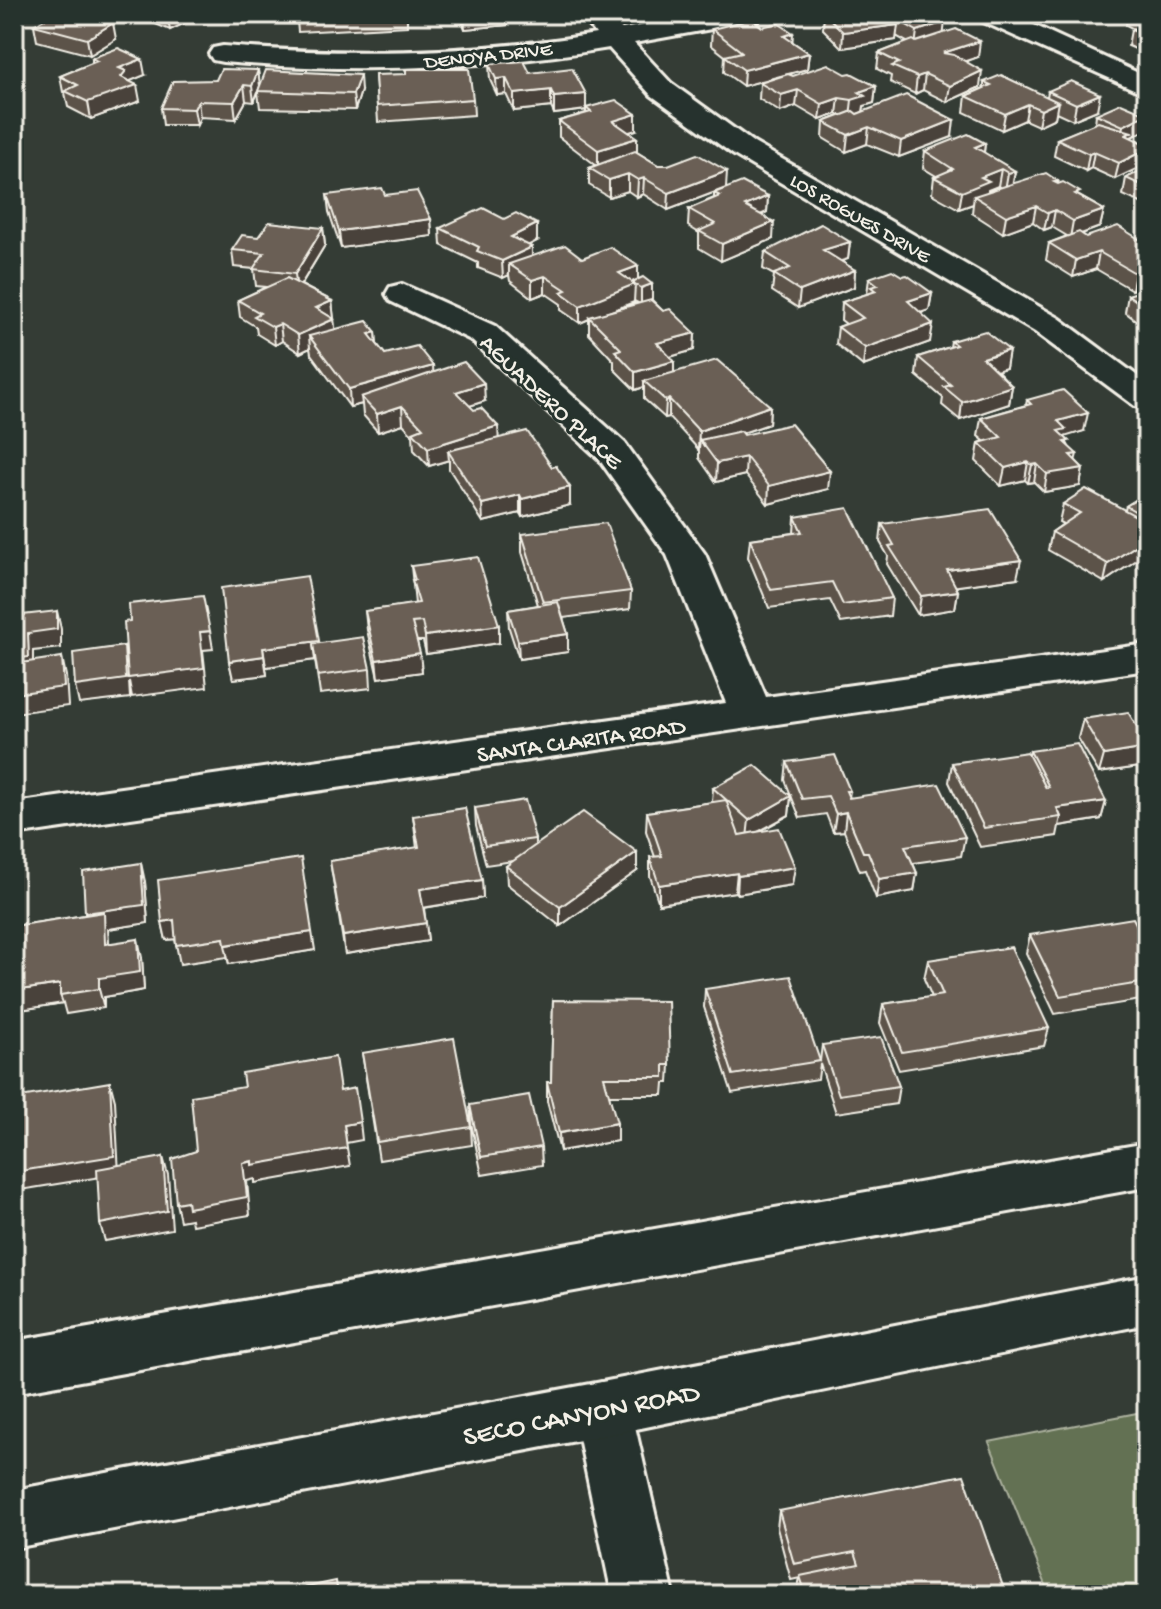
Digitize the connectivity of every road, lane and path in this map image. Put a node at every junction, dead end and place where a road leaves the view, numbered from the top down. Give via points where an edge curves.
1 (593, 14) edge
2 (750, 14) edge
3 (988, 14) edge
4 (613, 39) junction
5 (223, 54) dead end
6 (1147, 87) edge
7 (402, 294) dead end
8 (1147, 399) edge
9 (1147, 657) edge
10 (752, 715) junction
11 (14, 819) edge
12 (1147, 1165) edge
13 (1147, 1300) edge
14 (14, 1367) edge
15 (602, 1409) junction
16 (14, 1519) edge
17 (643, 1595) edge

1 - 4 street, LOS ROGUES DRIVE
2 - 4 street, DENOYA DRIVE
3 - 6 street
4 - 5 street, DENOYA DRIVE via 485,57 401,62
4 - 8 street, LOS ROGUES DRIVE via 661,89 744,149 1047,325
7 - 10 street, AGUADERO PLACE via 483,333 612,451 686,554
9 - 10 street, SANTA CLARITA ROAD
10 - 11 street, SANTA CLARITA ROAD
12 - 14 street
13 - 15 street, SECO CANYON ROAD
15 - 16 street, SECO CANYON ROAD
15 - 17 street

